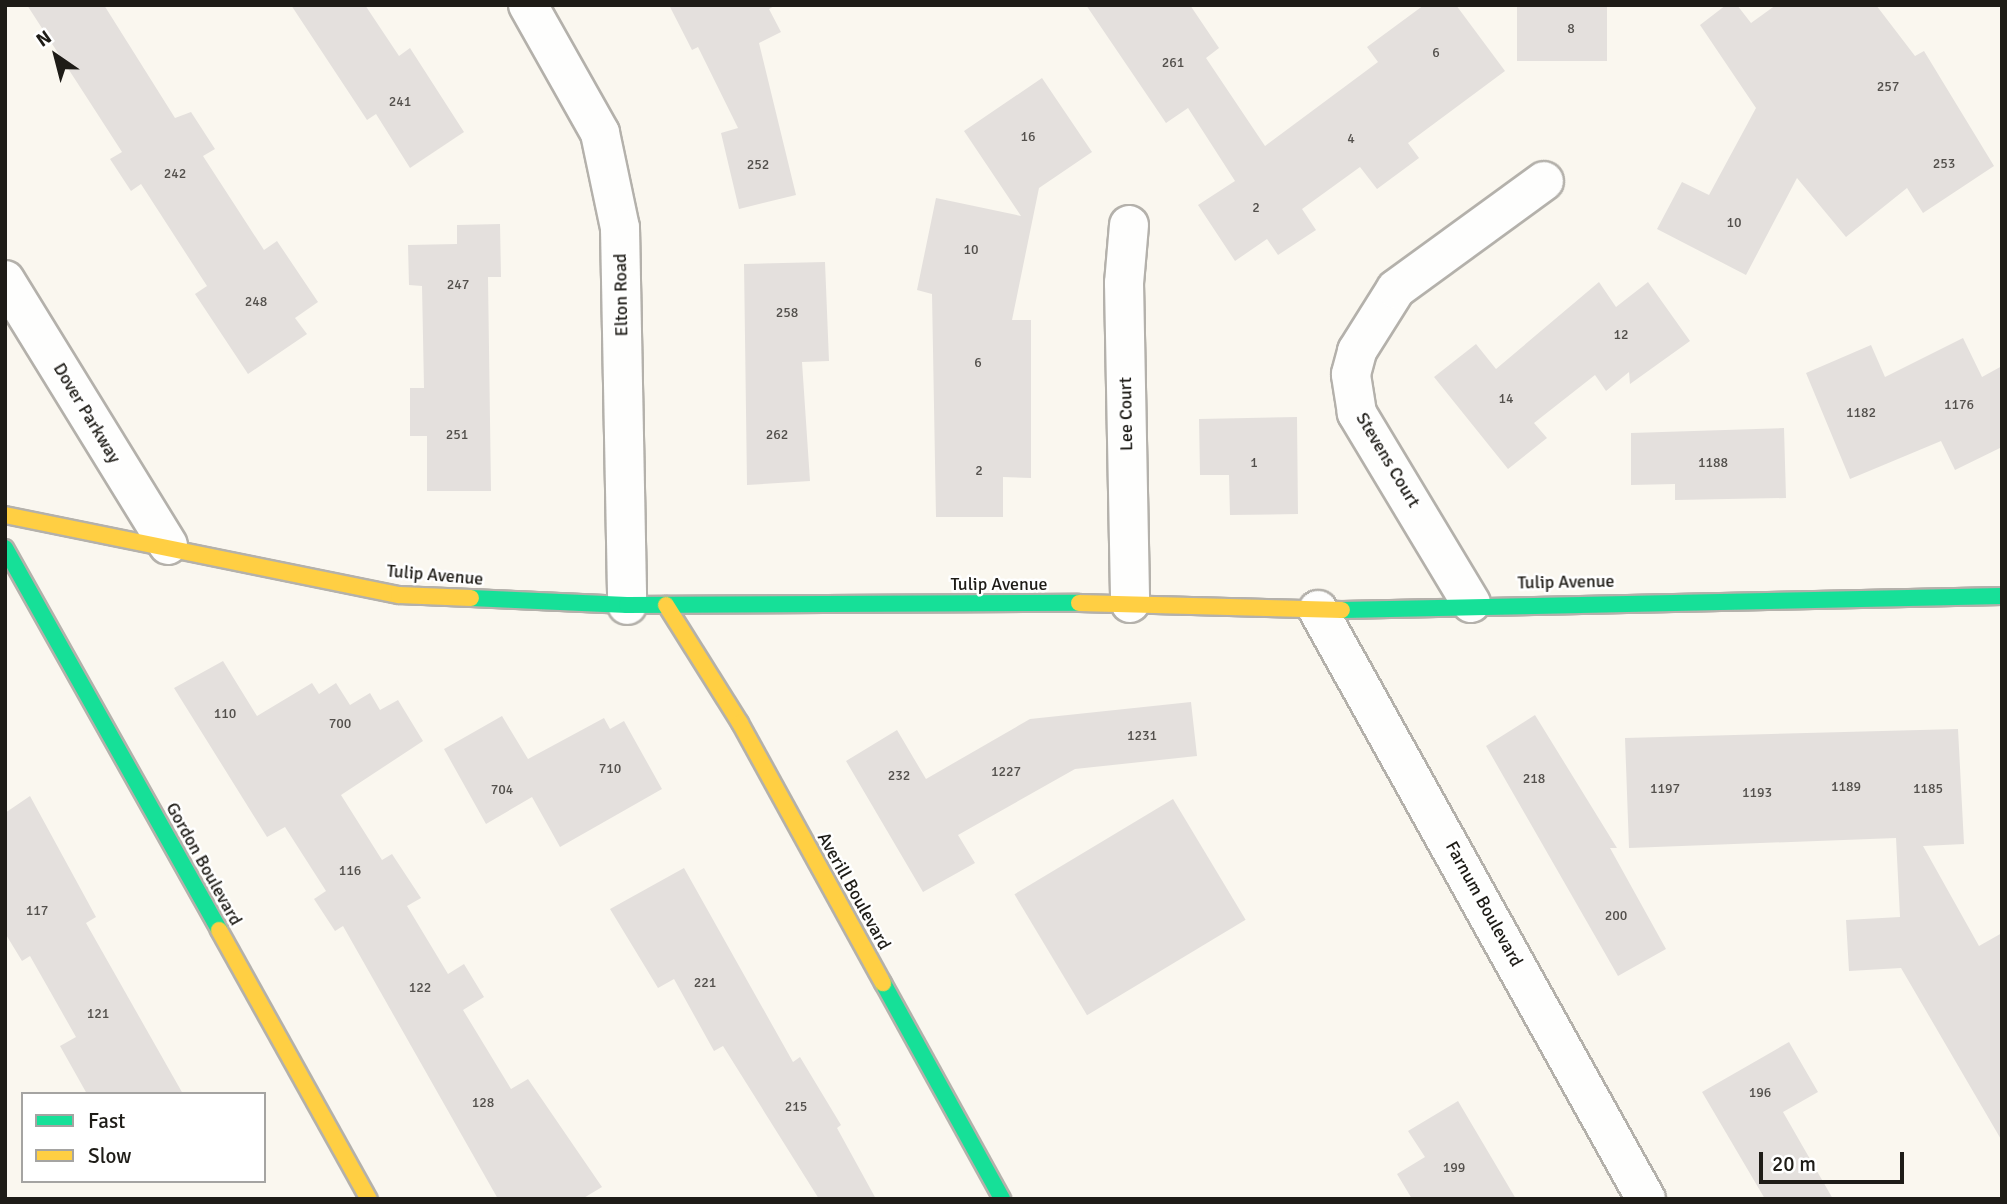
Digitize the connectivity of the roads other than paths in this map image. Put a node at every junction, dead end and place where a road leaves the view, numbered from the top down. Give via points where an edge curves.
1 (528, 5) edge
2 (1544, 181) dead end
3 (1129, 225) dead end
4 (5, 280) edge
5 (5, 515) edge
6 (168, 545) junction
7 (5, 548) edge
8 (2002, 596) edge
9 (1130, 603) junction
10 (1471, 603) junction
11 (666, 605) junction
12 (627, 606) junction
13 (1318, 610) junction
14 (369, 1199) edge
15 (1002, 1199) edge
16 (1646, 1199) edge

1 - 12 street, Elton Road via 600,133 620,228
2 - 10 street, Stevens Court via 1396,289 1357,351 1351,374 1357,413
3 - 9 street, Lee Court via 1124,283
4 - 6 street, Dover Parkway
5 - 6 main road, Tulip Avenue
6 - 12 main road, Tulip Avenue via 399,595
7 - 14 main road, Gordon Boulevard
8 - 10 main road, Tulip Avenue
9 - 11 main road, Tulip Avenue
9 - 13 main road, Tulip Avenue
10 - 13 main road, Tulip Avenue
11 - 12 main road, Tulip Avenue
11 - 15 main road, Averill Boulevard via 740,723
13 - 16 street, Farnum Boulevard

